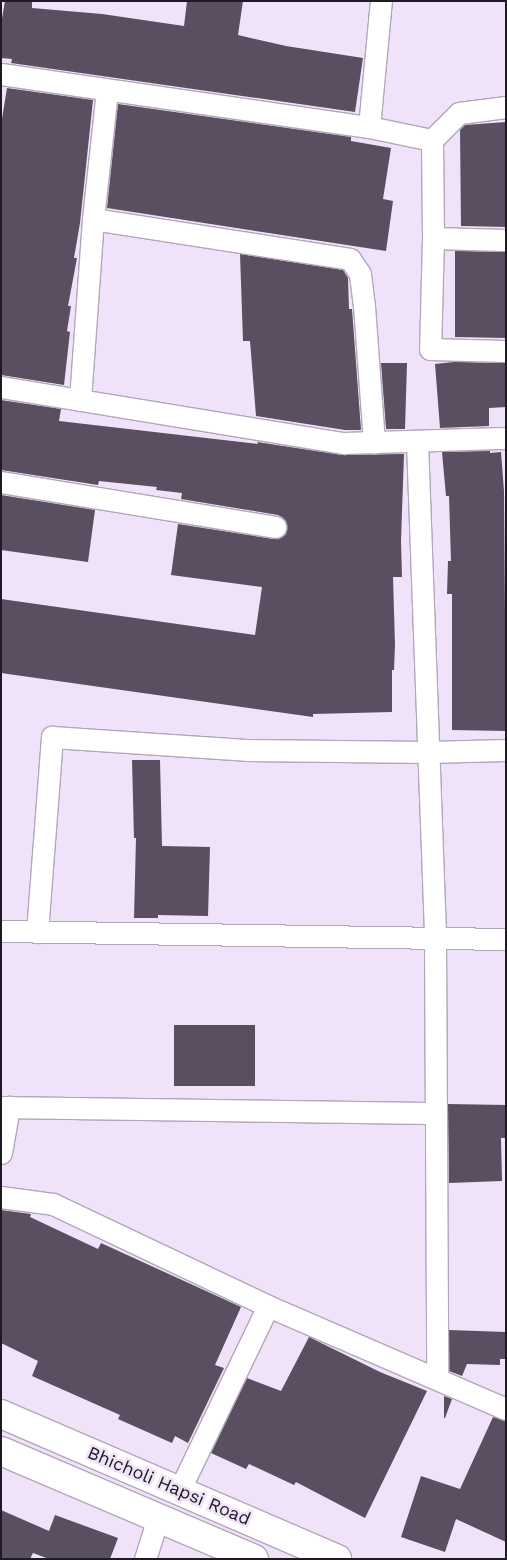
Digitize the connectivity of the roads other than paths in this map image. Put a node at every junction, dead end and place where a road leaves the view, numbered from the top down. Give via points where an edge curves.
1 (381, 1) edge
2 (1, 74) edge
3 (107, 91) junction
4 (506, 107) edge
5 (369, 127) junction
6 (432, 140) junction
7 (93, 218) junction
8 (433, 238) junction
9 (506, 240) edge
10 (506, 351) edge
11 (1, 387) edge
12 (80, 400) junction
13 (506, 438) edge
14 (417, 442) junction
15 (374, 443) junction
16 (1, 482) edge
17 (276, 526) dead end
18 (506, 750) edge
19 (428, 752) junction
20 (1, 932) edge
21 (37, 932) junction
22 (435, 938) junction
23 (506, 939) edge
24 (5, 1107) edge
25 (436, 1113) junction
26 (1, 1153) edge
27 (1, 1197) edge
28 (268, 1306) junction
29 (437, 1378) junction
30 (506, 1409) edge
31 (1, 1414) edge
32 (1, 1451) edge
33 (179, 1491) junction
34 (158, 1518) junction
35 (145, 1559) edge
36 (254, 1559) edge
37 (337, 1559) edge

1 - 5 street
2 - 3 street
3 - 5 street
3 - 7 street
4 - 6 street via 459,113
5 - 6 street
6 - 8 street
7 - 12 street
7 - 15 street via 350,260 360,274
8 - 9 street
8 - 10 street via 430,349
11 - 12 street
12 - 15 street via 344,443
13 - 14 street
14 - 15 street
14 - 19 street
16 - 17 street
18 - 19 street
19 - 21 street via 246,750 52,737
19 - 22 street
20 - 21 street
21 - 22 street
22 - 23 street
22 - 25 street
24 - 25 street
24 - 26 street
25 - 29 street
27 - 28 street via 52,1204
28 - 29 street
28 - 33 street
29 - 30 street
31 - 33 street, Bhicholi Hapsi Road
32 - 34 street
33 - 37 street, Bhicholi Hapsi Road
34 - 35 street
34 - 36 street

